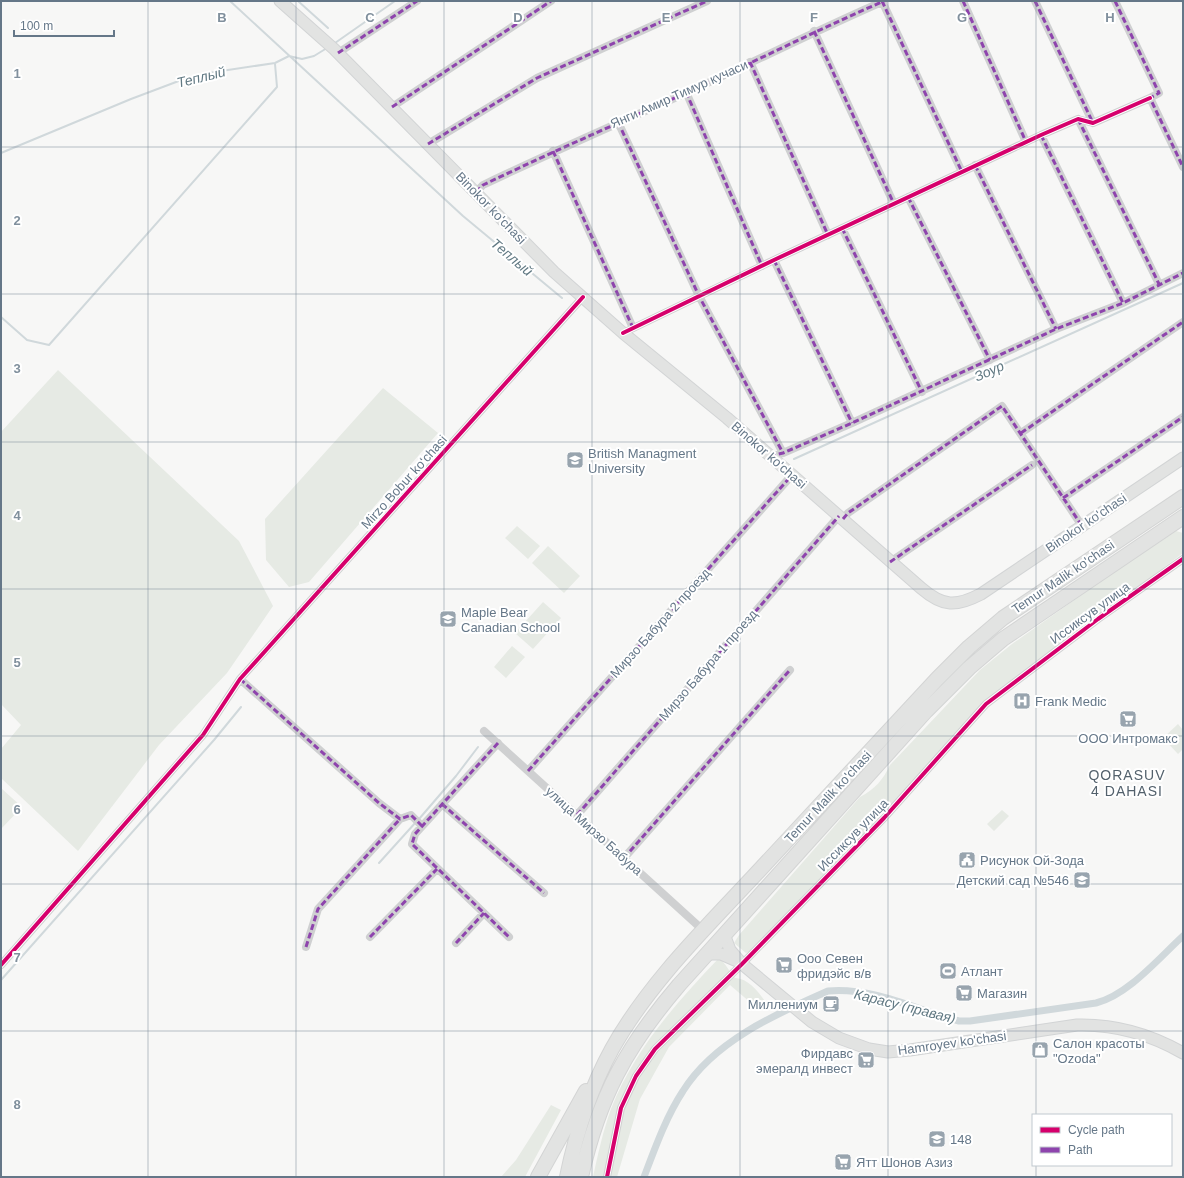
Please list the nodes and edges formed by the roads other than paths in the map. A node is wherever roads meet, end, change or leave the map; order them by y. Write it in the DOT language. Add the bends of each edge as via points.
graph roads {
  1 [pos="280,1"];
  2 [pos="417,1"];
  3 [pos="551,1"];
  4 [pos="707,1"];
  5 [pos="883,1"];
  6 [pos="963,1"];
  7 [pos="1035,1"];
  8 [pos="1115,1"];
  9 [pos="814,31"];
  10 [pos="336,51"];
  11 [pos="750,62"];
  12 [pos="686,92"];
  13 [pos="1150,98"];
  14 [pos="392,107"];
  15 [pos="1078,119"];
  16 [pos="618,122"];
  17 [pos="1093,122"];
  18 [pos="1041,135"];
  19 [pos="1026,142"];
  20 [pos="428,144"];
  21 [pos="553,151"];
  22 [pos="976,165"];
  23 [pos="1183,167"];
  24 [pos="962,172"];
  25 [pos="476,192"];
  26 [pos="908,197"];
  27 [pos="894,204"];
  28 [pos="842,228"];
  29 [pos="828,235"];
  30 [pos="774,260"];
  31 [pos="762,266"];
  32 [pos="1183,273"];
  33 [pos="1159,284"];
  34 [pos="699,296"];
  35 [pos="583,298"];
  36 [pos="1123,303"];
  37 [pos="1183,322"];
  38 [pos="628,330"];
  39 [pos="1056,330"];
  40 [pos="990,360"];
  41 [pos="922,392"];
  42 [pos="1183,417"];
  43 [pos="852,424"];
  44 [pos="1021,432"];
  45 [pos="784,453"];
  46 [pos="770,456"];
  47 [pos="1183,458"];
  48 [pos="1032,465"];
  49 [pos="792,475"];
  50 [pos="1183,497"];
  51 [pos="1063,498"];
  52 [pos="1183,517"];
  53 [pos="841,518"];
  54 [pos="1082,526"];
  55 [pos="1132,531"];
  56 [pos="1141,545"];
  57 [pos="1183,559"];
  58 [pos="890,562"];
  59 [pos="790,670"];
  60 [pos="240,679"];
  61 [pos="484,731"];
  62 [pos="498,744"];
  63 [pos="528,771"];
  64 [pos="442,804"];
  65 [pos="577,814"];
  66 [pos="400,819"];
  67 [pos="422,826"];
  68 [pos="624,858"];
  69 [pos="437,869"];
  70 [pos="544,892"];
  71 [pos="484,913"];
  72 [pos="704,931"];
  73 [pos="724,934"];
  74 [pos="370,936"];
  75 [pos="509,937"];
  76 [pos="456,944"];
  77 [pos="306,947"];
  78 [pos="707,954"];
  79 [pos="742,964"];
  80 [pos="1,966"];
  81 [pos="612,1050"];
  82 [pos="1183,1053"];
  83 [pos="538,1177"];
  84 [pos="568,1177"];
  85 [pos="582,1177"];
  86 [pos="606,1177"];
  1 -- 10 [label="main road, Binokor ko'chasi"];
  2 -- 10 [label="street"];
  3 -- 14 [label="street"];
  4 -- 20 [label="street" via="537,78"];
  5 -- 9 [label="street, Янги Амир Тимур кучаси"];
  5 -- 24 [label="street"];
  6 -- 19 [label="street"];
  7 -- 17 [label="street"];
  8 -- 13 [label="street" via="1159,93"];
  9 -- 11 [label="street, Янги Амир Тимур кучаси"];
  9 -- 27 [label="street"];
  10 -- 14 [label="main road, Binokor ko'chasi"];
  11 -- 12 [label="street, Янги Амир Тимур кучаси"];
  11 -- 29 [label="street"];
  12 -- 16 [label="street, Янги Амир Тимур кучаси"];
  12 -- 31 [label="street"];
  13 -- 17 [label="street"];
  13 -- 23 [label="street"];
  14 -- 20 [label="main road, Binokor ko'chasi"];
  15 -- 17 [label="street"];
  15 -- 18 [label="street"];
  15 -- 33 [label="street"];
  16 -- 21 [label="street, Янги Амир Тимур кучаси"];
  16 -- 34 [label="street"];
  18 -- 19 [label="street"];
  18 -- 36 [label="street"];
  19 -- 22 [label="street"];
  20 -- 25 [label="main road, Binokor ko'chasi"];
  21 -- 25 [label="street, Янги Амир Тимур кучаси" via="483,185"];
  21 -- 38 [label="street"];
  22 -- 24 [label="street"];
  22 -- 39 [label="street"];
  24 -- 26 [label="street"];
  25 -- 35 [label="main road, Binokor ko'chasi" via="531,250"];
  26 -- 27 [label="street"];
  26 -- 40 [label="street"];
  27 -- 28 [label="street"];
  28 -- 29 [label="street"];
  28 -- 41 [label="street"];
  29 -- 30 [label="street"];
  30 -- 31 [label="street"];
  30 -- 43 [label="street"];
  31 -- 34 [label="street"];
  32 -- 33 [label="street"];
  33 -- 36 [label="street"];
  34 -- 38 [label="street"];
  34 -- 45 [label="street"];
  35 -- 38 [label="main road, Binokor ko'chasi"];
  35 -- 60 [label="street, Mirzo Bobur ko‘chasi"];
  36 -- 39 [label="street"];
  37 -- 44 [label="street"];
  38 -- 46 [label="main road, Binokor ko'chasi"];
  39 -- 40 [label="street"];
  40 -- 41 [label="street"];
  41 -- 43 [label="street"];
  42 -- 51 [label="street"];
  43 -- 45 [label="street"];
  44 -- 51 [label="street"];
  44 -- 53 [label="street, Мирзо Бабура 1 проезд" via="1002,406"];
  45 -- 46 [label="street"];
  46 -- 49 [label="main road, Binokor ko'chasi"];
  47 -- 54 [label="main road, Binokor ko'chasi"];
  48 -- 58 [label="street"];
  49 -- 53 [label="main road, Binokor ko'chasi"];
  49 -- 63 [label="street, Мирзо Бабура 2 проезд"];
  50 -- 55 [label="highway, Temur Malik ko'chasi"];
  51 -- 54 [label="street"];
  52 -- 56 [label="highway, Temur Malik ko'chasi"];
  53 -- 58 [label="main road, Binokor ko'chasi"];
  53 -- 65 [label="street, Мирзо Бабура 1 проезд"];
  54 -- 58 [label="main road, Binokor ko'chasi" via="986,591 955,604 931,596"];
  55 -- 56 [label="highway"];
  55 -- 72 [label="highway, Temur Malik ko'chasi" via="1003,618 964,652"];
  56 -- 73 [label="highway, Temur Malik ko'chasi" via="1015,630 968,668"];
  57 -- 79 [label="street, Иссиксув улица" via="1098,619 986,704 884,818"];
  59 -- 68 [label="street"];
  60 -- 66 [label="street"];
  60 -- 80 [label="street, Mirzo Bobur ko‘chasi" via="203,735"];
  61 -- 62 [label="street, улица Мирзо Бабура"];
  62 -- 63 [label="street, улица Мирзо Бабура"];
  62 -- 64 [label="street"];
  63 -- 65 [label="street, улица Мирзо Бабура"];
  64 -- 67 [label="street"];
  64 -- 70 [label="street"];
  65 -- 68 [label="street, улица Мирзо Бабура"];
  66 -- 67 [label="street" via="411,816"];
  66 -- 77 [label="street" via="318,909"];
  67 -- 69 [label="street" via="415,834 412,844"];
  68 -- 72 [label="street, улица Мирзо Бабура"];
  69 -- 71 [label="street"];
  69 -- 74 [label="street"];
  71 -- 75 [label="street"];
  71 -- 76 [label="street"];
  72 -- 81 [label="highway, Temur Malik ko'chasi" via="650,993"];
  73 -- 78 [label="highway, Temur Malik ko'chasi"];
  73 -- 79 [label="main road, Hamroyev ko'chasi" via="730,950"];
  78 -- 79 [label="main road, Hamroyev ko'chasi" via="725,956"];
  78 -- 85 [label="highway, Temur Malik ko'chasi" via="661,1007 627,1054 613,1079 600,1112"];
  79 -- 82 [label="main road, Hamroyev ko'chasi" via="821,1028 858,1046 878,1050 910,1050 1077,1025 1098,1025 1147,1036"];
  79 -- 86 [label="street, Иссиксув улица" via="655,1050 636,1076 621,1108"];
  81 -- 83 [label="highway" via="575,1109"];
  81 -- 84 [label="highway, Temur Malik ko'chasi" via="588,1104"];
}
